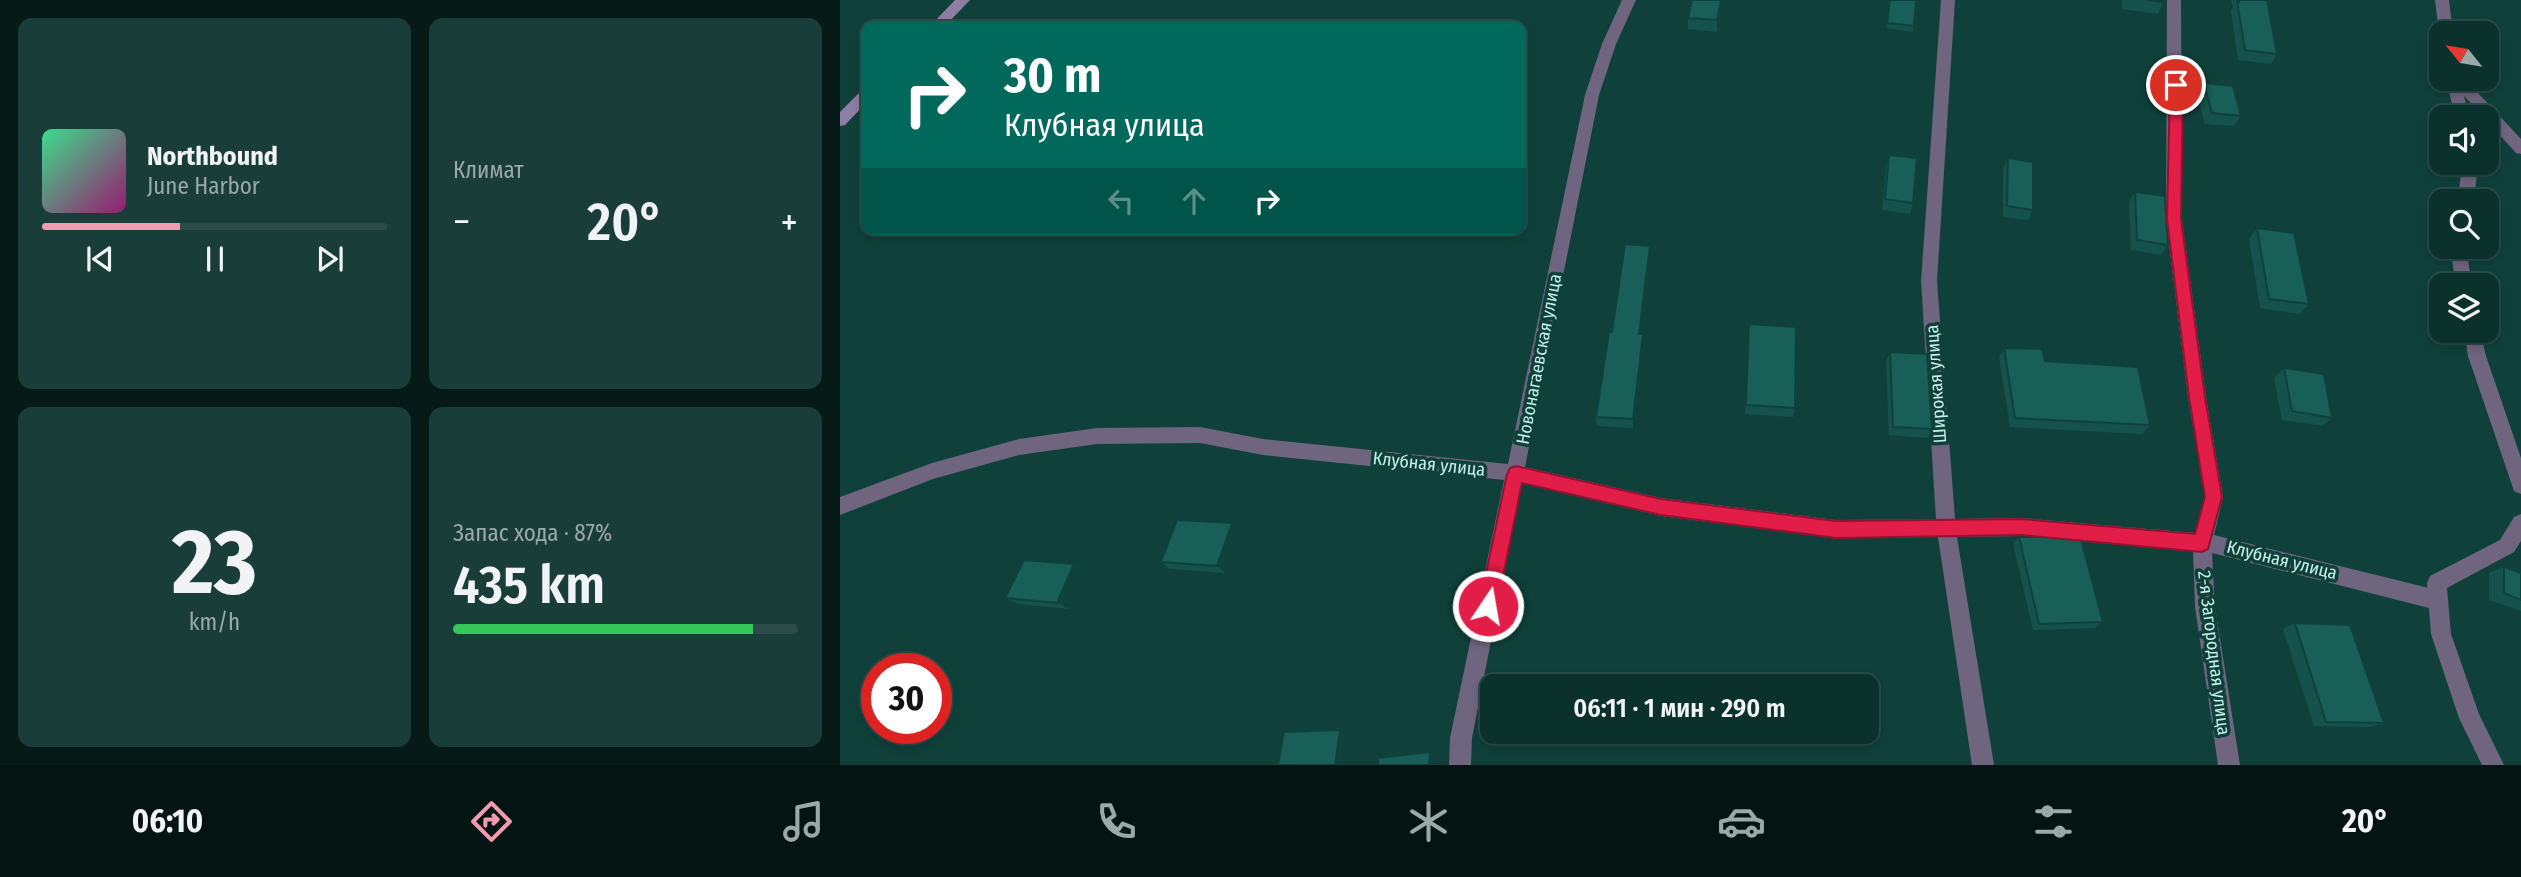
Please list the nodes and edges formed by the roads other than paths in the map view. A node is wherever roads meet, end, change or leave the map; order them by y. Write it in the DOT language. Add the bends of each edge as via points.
graph roads {
  1 [pos="963,0"];
  2 [pos="1629,0"];
  3 [pos="1948,0"];
  4 [pos="2174,0"];
  5 [pos="2442,0"];
  6 [pos="942,21"];
  7 [pos="2445,21"];
  8 [pos="2466,91"];
  9 [pos="861,100"];
  10 [pos="840,121"];
  11 [pos="2521,149"];
  12 [pos="2474,343"];
  13 [pos="1516,474"];
  14 [pos="2521,485"];
  15 [pos="840,506"];
  16 [pos="2521,523"];
  17 [pos="1946,528"];
  18 [pos="2202,543"];
  19 [pos="2437,600"];
  20 [pos="1460,765"];
  21 [pos="1983,765"];
  22 [pos="2229,765"];
  23 [pos="2493,765"];
  1 -- 6 [label="street"];
  2 -- 13 [label="street, Новонагаевская улица" via="1592,95"];
  3 -- 17 [label="street, Широкая улица" via="1929,281"];
  4 -- 18 [label="street, 2-я Загородная улица" via="2174,219 2214,497"];
  5 -- 7 [label="street"];
  8 -- 11 [label="street"];
  9 -- 10 [label="street"];
  12 -- 14 [label="street"];
  13 -- 15 [label="street, Клубная улица" via="1264,447 1200,435 1097,436 1020,447 932,471"];
  13 -- 17 [label="street, Клубная улица" via="1661,507 1782,523 1836,529"];
  13 -- 20 [label="street, Новонагаевская улица" via="1461,738"];
  16 -- 19 [label="street" via="2507,547 2437,583"];
  17 -- 18 [label="street, Клубная улица" via="2021,527"];
  17 -- 21 [label="street, Широкая улица"];
  18 -- 19 [label="street, Клубная улица"];
  18 -- 22 [label="street, 2-я Загородная улица" via="2205,607"];
  19 -- 23 [label="street" via="2441,634 2470,718"];
}
